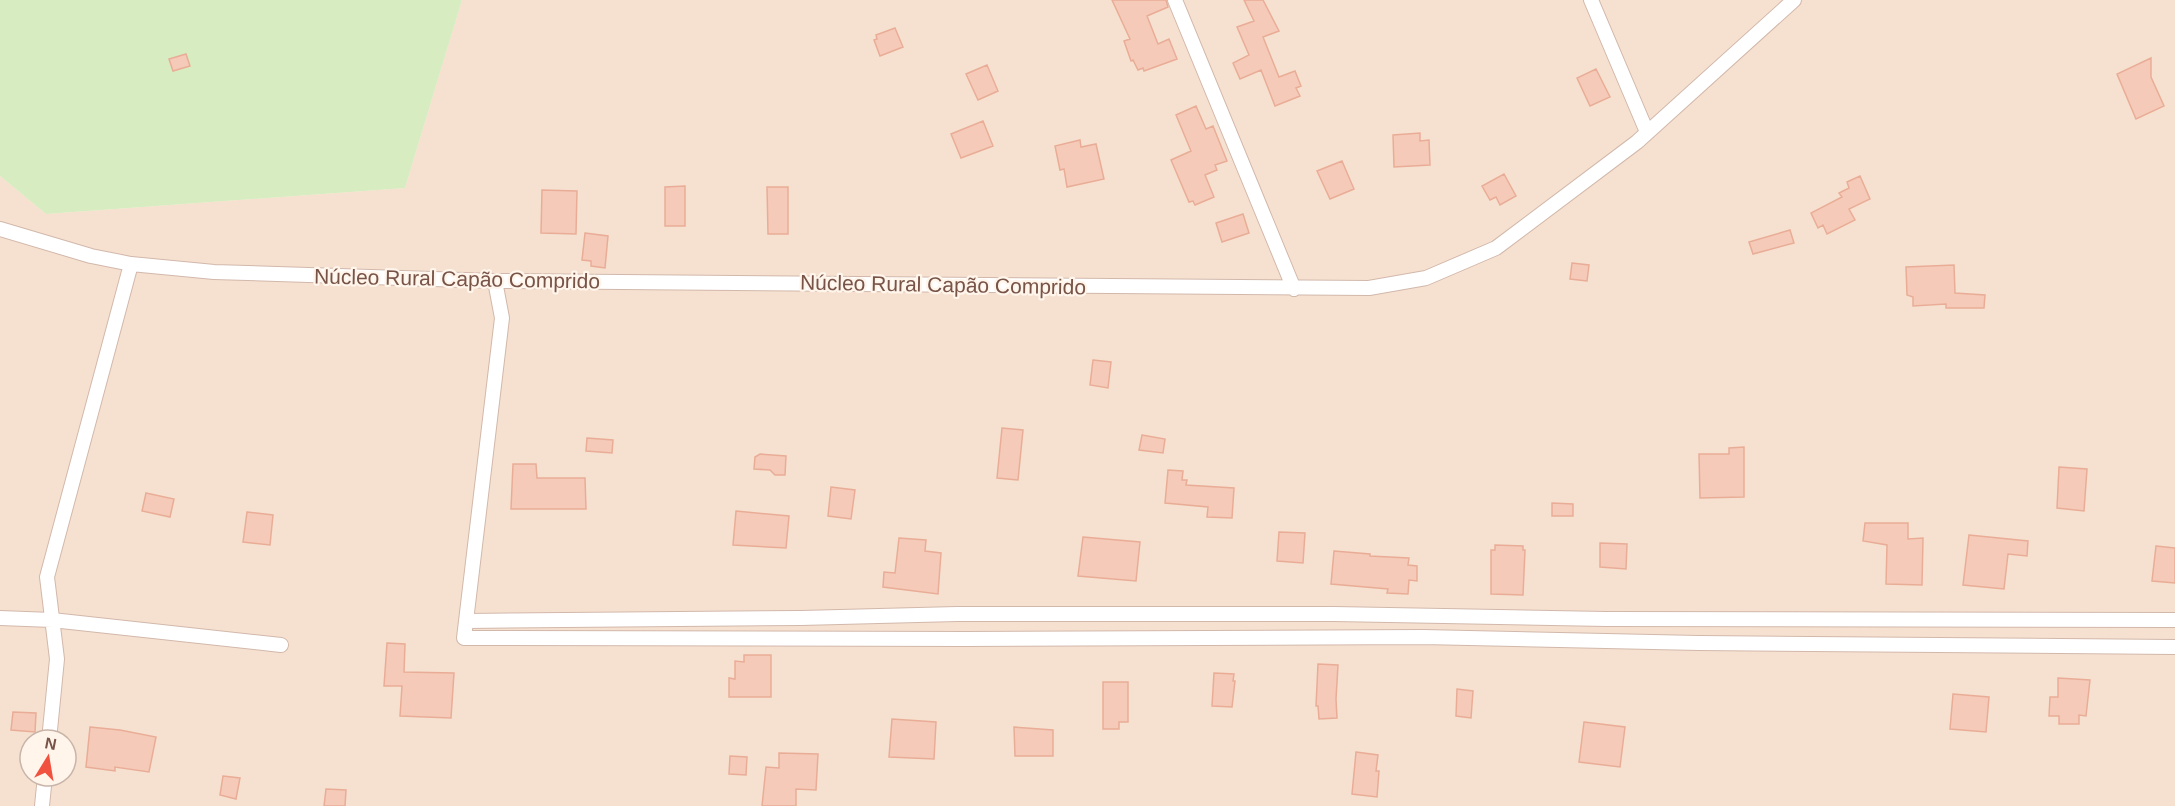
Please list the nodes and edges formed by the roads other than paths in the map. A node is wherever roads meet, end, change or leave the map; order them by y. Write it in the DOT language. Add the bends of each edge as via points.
graph roads {
  1 [pos="1175,0"];
  2 [pos="1591,0"];
  3 [pos="1794,0"];
  4 [pos="1647,132"];
  5 [pos="0,229"];
  6 [pos="131,264"];
  7 [pos="495,281"];
  8 [pos="1294,289"];
  9 [pos="1058,614"];
  10 [pos="0,618"];
  11 [pos="1739,619"];
  12 [pos="52,620"];
  13 [pos="2175,620"];
  14 [pos="466,621"];
  15 [pos="1972,621"];
  16 [pos="1059,639"];
  17 [pos="1739,643"];
  18 [pos="281,645"];
  19 [pos="1972,645"];
  20 [pos="2175,647"];
  21 [pos="50,728"];
  22 [pos="44,788"];
  23 [pos="42,806"];
  1 -- 8 [label="street"];
  2 -- 4 [label="street"];
  3 -- 4 [label="street, Núcleo Rural Capão Comprido"];
  4 -- 8 [label="street, Núcleo Rural Capão Comprido" via="1496,248 1426,278 1369,288"];
  5 -- 6 [label="street, Núcleo Rural Capão Comprido"];
  6 -- 7 [label="street, Núcleo Rural Capão Comprido" via="214,272"];
  6 -- 12 [label="street" via="47,577"];
  7 -- 8 [label="street, Núcleo Rural Capão Comprido"];
  7 -- 14 [label="street" via="502,318"];
  9 -- 11 [label="street"];
  9 -- 14 [label="street"];
  9 -- 16 [label="street"];
  10 -- 12 [label="street"];
  11 -- 15 [label="street"];
  11 -- 17 [label="street"];
  12 -- 18 [label="street"];
  12 -- 21 [label="street" via="57,658"];
  13 -- 15 [label="street"];
  14 -- 16 [label="street" via="464,638"];
  15 -- 19 [label="street"];
  16 -- 17 [label="street" via="1423,637"];
  17 -- 19 [label="street"];
  19 -- 20 [label="street"];
  22 -- 23 [label="street"];
}
